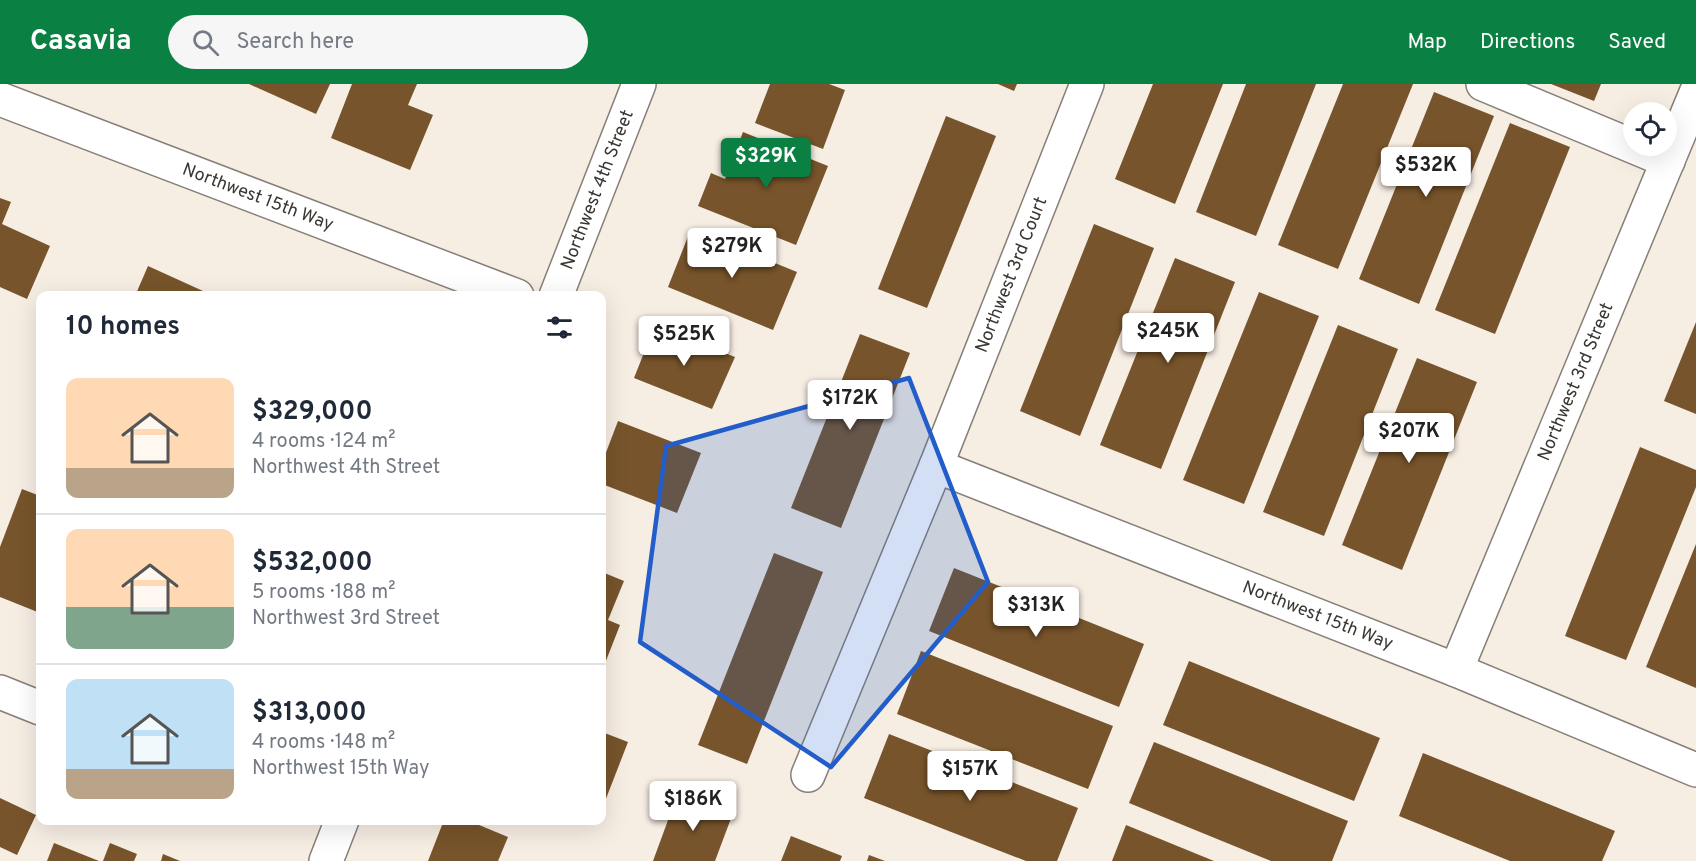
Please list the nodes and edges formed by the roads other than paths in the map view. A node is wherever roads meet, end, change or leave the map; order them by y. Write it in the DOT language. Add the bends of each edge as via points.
graph roads {
  1 [pos="639,84"];
  2 [pos="1087,84"];
  3 [pos="1483,84"];
  4 [pos="1696,93"];
  5 [pos="0,99"];
  6 [pos="1668,161"];
  7 [pos="504,291"];
  8 [pos="558,291"];
  9 [pos="936,466"];
  10 [pos="1456,670"];
  11 [pos="0,692"];
  12 [pos="36,706"];
  13 [pos="1696,770"];
  14 [pos="808,775"];
  15 [pos="338,825"];
  16 [pos="326,861"];
  1 -- 8 [label="street, Northwest 4th Street"];
  2 -- 9 [label="street, Northwest 3rd Court"];
  3 -- 6 [label="street"];
  4 -- 6 [label="street, Northwest 3rd Street"];
  5 -- 7 [label="street, Northwest 15th Way"];
  6 -- 10 [label="street, Northwest 3rd Street"];
  9 -- 10 [label="street, Northwest 15th Way"];
  9 -- 14 [label="street, Northwest 3rd Court"];
  10 -- 13 [label="street, Northwest 15th Way"];
  11 -- 12 [label="street"];
  15 -- 16 [label="street"];
}
